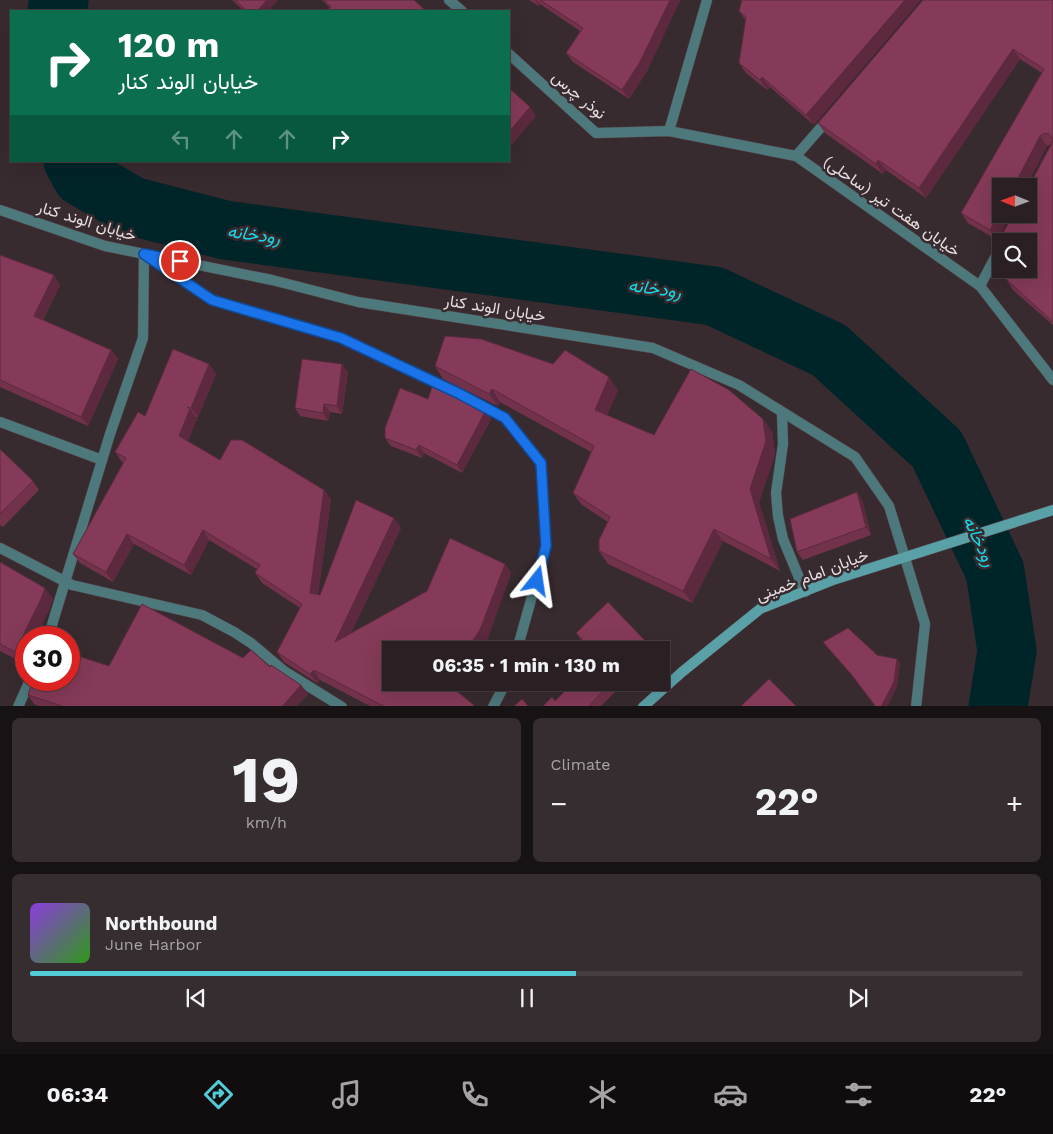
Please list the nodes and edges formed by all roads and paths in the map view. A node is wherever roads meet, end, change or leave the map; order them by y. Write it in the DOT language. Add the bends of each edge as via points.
graph roads {
  1 [pos="449,0"];
  2 [pos="707,0"];
  3 [pos="461,10"];
  4 [pos="510,55"];
  5 [pos="834,111"];
  6 [pos="669,131"];
  7 [pos="796,156"];
  8 [pos="0,210"];
  9 [pos="144,254"];
  10 [pos="992,263"];
  11 [pos="980,286"];
  12 [pos="1053,380"];
  13 [pos="782,412"];
  14 [pos="0,422"];
  15 [pos="102,460"];
  16 [pos="1048,511"];
  17 [pos="0,548"];
  18 [pos="905,558"];
  19 [pos="65,582"];
  20 [pos="804,592"];
  21 [pos="52,626"];
  22 [pos="520,641"];
  23 [pos="25,691"];
  24 [pos="501,691"];
  25 [pos="18,706"];
  26 [pos="342,706"];
  27 [pos="493,706"];
  28 [pos="643,706"];
  29 [pos="916,706"];
  1 -- 3 [label="street"];
  2 -- 6 [label="street"];
  4 -- 6 [label="street, نوذر چرس" via="596,133"];
  5 -- 7 [label="street"];
  6 -- 7 [label="street, خیابان هفت تیر (ساحلی)"];
  7 -- 11 [label="street, خیابان هفت تیر (ساحلی)"];
  8 -- 9 [label="street, خیابان الوند کنار" via="105,246"];
  9 -- 13 [label="street, خیابان الوند کنار" via="272,280 358,302 653,348 739,386"];
  9 -- 15 [label="street" via="143,338"];
  9 -- 22 [label="street" via="212,300 341,338 505,418 541,463 546,546"];
  10 -- 11 [label="street"];
  11 -- 12 [label="street, خیابان هفت تیر (ساحلی)"];
  13 -- 18 [label="street, خیابان الوند کنار" via="855,457 889,506"];
  13 -- 20 [label="street" via="783,444 776,493 778,516 783,540"];
  14 -- 15 [label="street"];
  15 -- 19 [label="street"];
  16 -- 18 [label="main road, خیابان امام خمینی"];
  17 -- 19 [label="street"];
  18 -- 20 [label="main road, خیابان امام خمینی"];
  18 -- 29 [label="street, خیابان الوند کنار" via="926,624"];
  19 -- 21 [label="street"];
  19 -- 26 [label="street" via="202,616 234,632 284,671"];
  20 -- 28 [label="main road, خیابان امام خمینی" via="760,609"];
  23 -- 25 [label="street"];
  24 -- 27 [label="street"];
}
